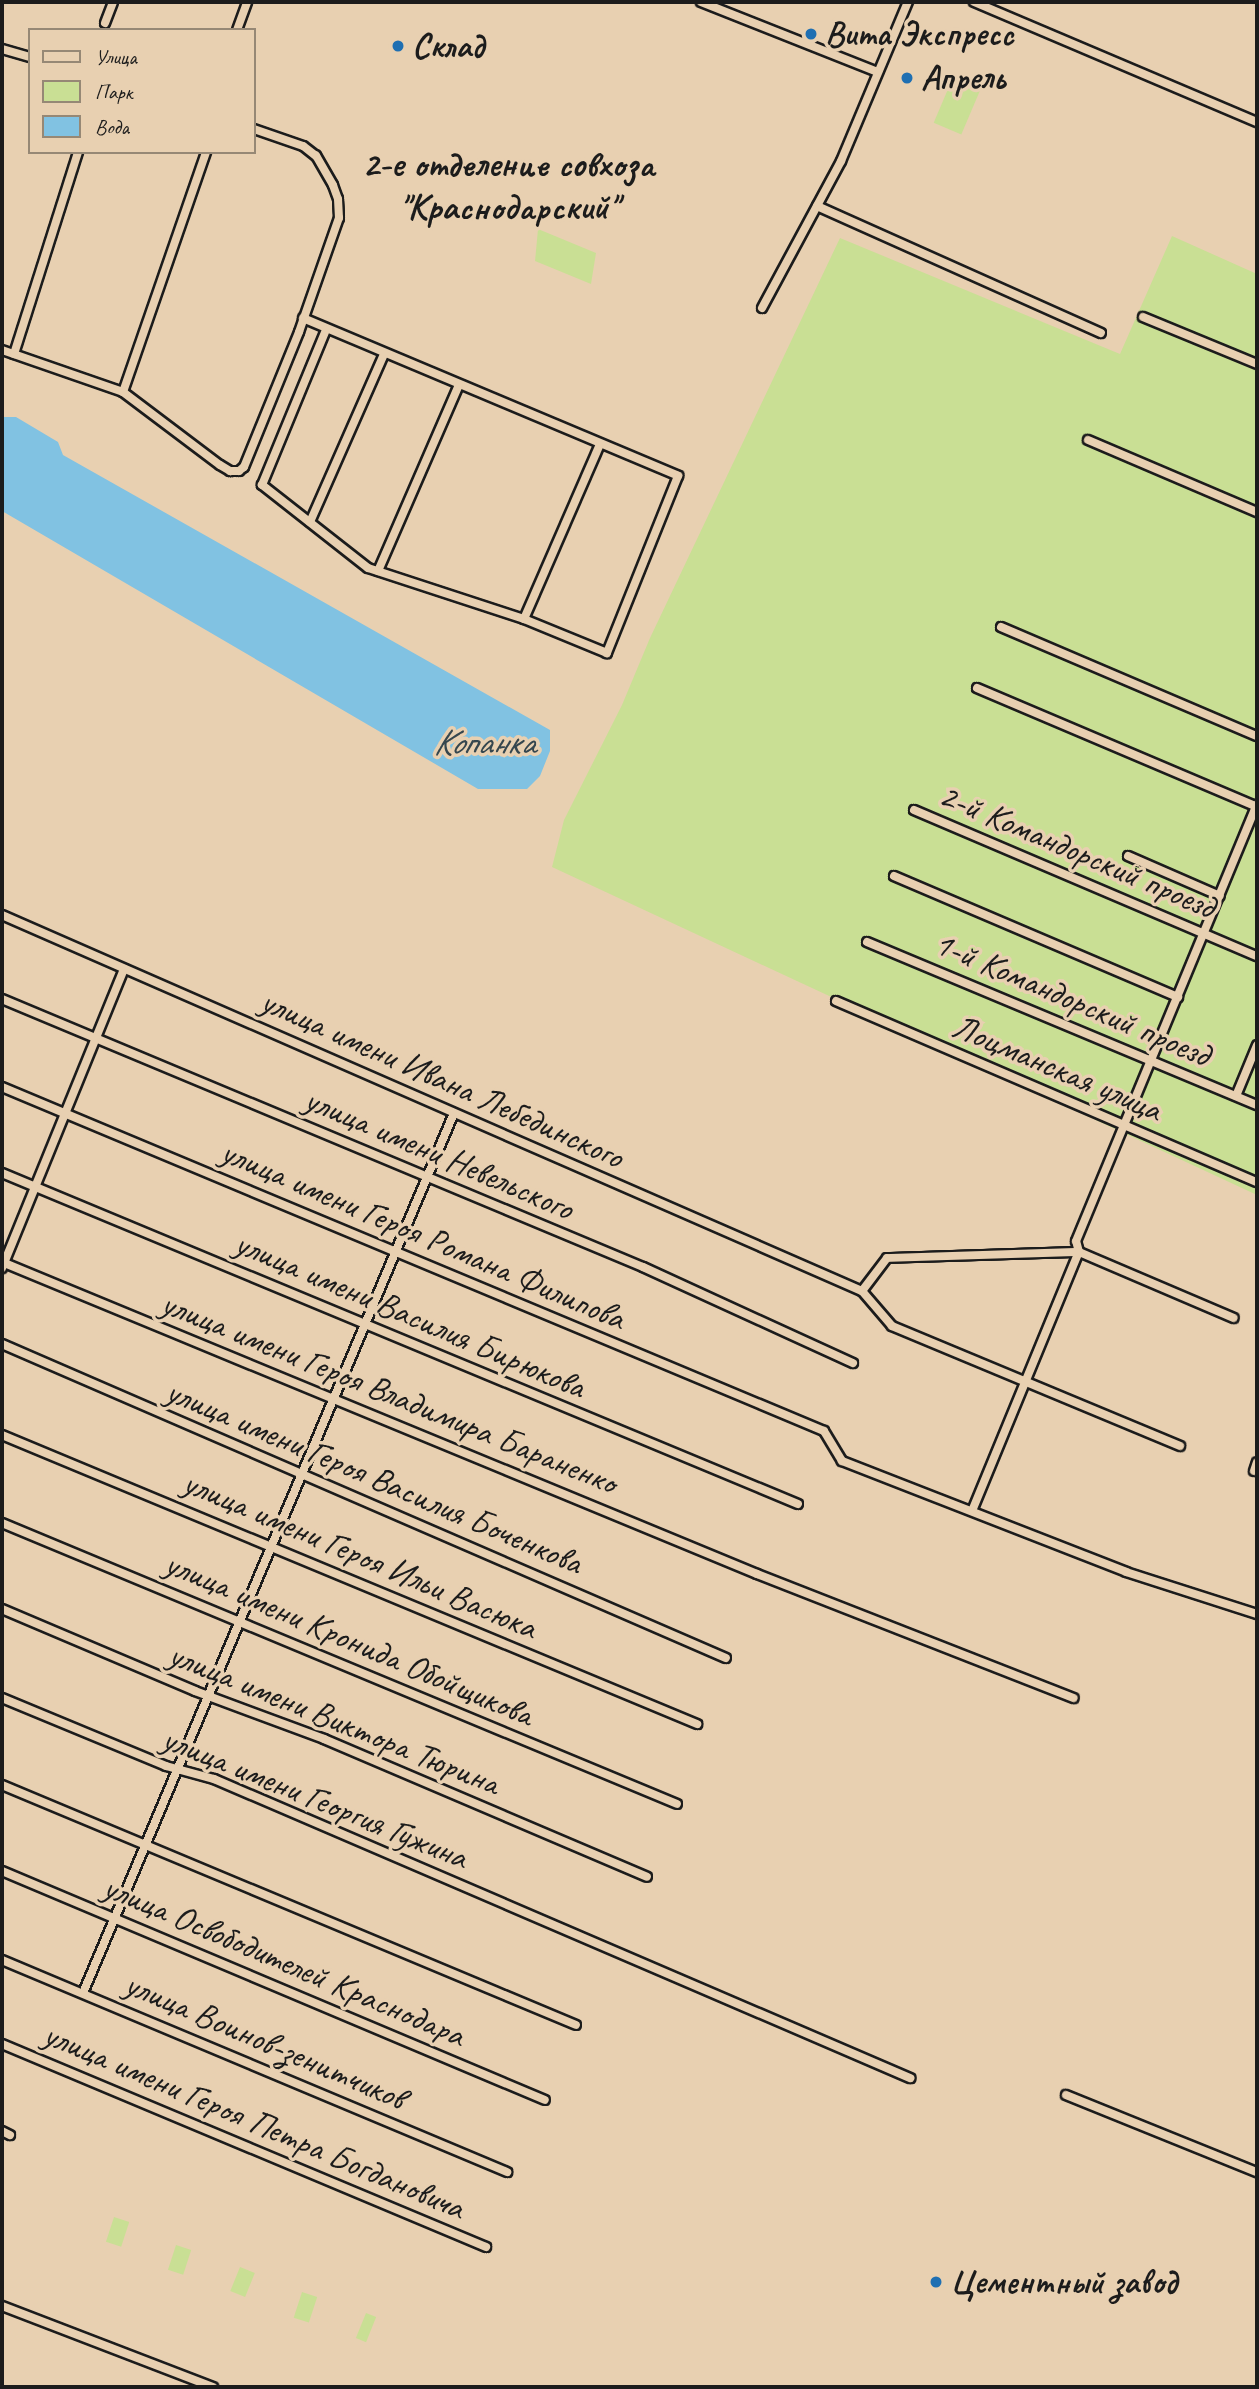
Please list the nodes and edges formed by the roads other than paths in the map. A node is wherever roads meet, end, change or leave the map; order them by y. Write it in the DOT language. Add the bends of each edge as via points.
graph roads {
  1 [pos="113,2"];
  2 [pos="247,2"];
  3 [pos="701,2"];
  4 [pos="727,2"];
  5 [pos="908,2"];
  6 [pos="974,2"];
  7 [pos="724,11"];
  8 [pos="105,23"];
  9 [pos="238,28"];
  10 [pos="2,49"];
  11 [pos="28,56"];
  12 [pos="878,72"];
  13 [pos="1257,122"];
  14 [pos="256,130"];
  15 [pos="77,154"];
  16 [pos="205,154"];
  17 [pos="817,206"];
  18 [pos="762,308"];
  19 [pos="1143,317"];
  20 [pos="303,318"];
  21 [pos="326,330"];
  22 [pos="1101,332"];
  23 [pos="2,350"];
  24 [pos="14,354"];
  25 [pos="384,354"];
  26 [pos="1257,364"];
  27 [pos="459,385"];
  28 [pos="123,392"];
  29 [pos="1088,440"];
  30 [pos="600,443"];
  31 [pos="1257,512"];
  32 [pos="310,522"];
  33 [pos="378,571"];
  34 [pos="524,619"];
  35 [pos="1001,627"];
  36 [pos="977,688"];
  37 [pos="1257,736"];
  38 [pos="1257,806"];
  39 [pos="914,810"];
  40 [pos="1128,856"];
  41 [pos="894,876"];
  42 [pos="1220,896"];
  43 [pos="2,915"];
  44 [pos="1204,934"];
  45 [pos="867,942"];
  46 [pos="1257,956"];
  47 [pos="124,970"];
  48 [pos="1178,997"];
  49 [pos="2,999"];
  50 [pos="836,1001"];
  51 [pos="95,1039"];
  52 [pos="1257,1045"];
  53 [pos="1152,1060"];
  54 [pos="2,1087"];
  55 [pos="1236,1096"];
  56 [pos="1257,1105"];
  57 [pos="454,1113"];
  58 [pos="65,1114"];
  59 [pos="1125,1125"];
  60 [pos="2,1173"];
  61 [pos="428,1178"];
  62 [pos="1257,1182"];
  63 [pos="35,1187"];
  64 [pos="396,1252"];
  65 [pos="1079,1252"];
  66 [pos="3,1264"];
  67 [pos="862,1291"];
  68 [pos="1234,1318"];
  69 [pos="365,1324"];
  70 [pos="2,1344"];
  71 [pos="853,1363"];
  72 [pos="1025,1381"];
  73 [pos="334,1399"];
  74 [pos="2,1435"];
  75 [pos="1180,1446"];
  76 [pos="302,1474"];
  77 [pos="798,1504"];
  78 [pos="972,1511"];
  79 [pos="2,1523"];
  80 [pos="271,1547"];
  81 [pos="2,1609"];
  82 [pos="1257,1614"];
  83 [pos="239,1622"];
  84 [pos="726,1658"];
  85 [pos="208,1696"];
  86 [pos="2,1698"];
  87 [pos="1074,1698"];
  88 [pos="697,1724"];
  89 [pos="177,1769"];
  90 [pos="2,1785"];
  91 [pos="677,1804"];
  92 [pos="145,1844"];
  93 [pos="2,1871"];
  94 [pos="647,1877"];
  95 [pos="115,1917"];
  96 [pos="2,1959"];
  97 [pos="83,1993"];
  98 [pos="576,2025"];
  99 [pos="2,2044"];
  100 [pos="910,2078"];
  101 [pos="1066,2095"];
  102 [pos="545,2100"];
  103 [pos="507,2172"];
  104 [pos="1257,2172"];
  105 [pos="486,2247"];
  106 [pos="2,2306"];
  107 [pos="213,2387"];
  1 -- 8 [label="street"];
  2 -- 9 [label="street"];
  3 -- 7 [label="street"];
  4 -- 7 [label="street"];
  5 -- 12 [label="street"];
  6 -- 13 [label="street"];
  7 -- 12 [label="street"];
  10 -- 11 [label="street"];
  12 -- 17 [label="street"];
  14 -- 20 [label="street" via="303,146 316,156 338,199 339,218"];
  15 -- 24 [label="street"];
  16 -- 28 [label="street"];
  17 -- 18 [label="street"];
  17 -- 22 [label="street"];
  19 -- 26 [label="street"];
  20 -- 21 [label="street"];
  20 -- 28 [label="street" via="250,458 239,471 220,465"];
  21 -- 25 [label="street"];
  21 -- 32 [label="street" via="262,485"];
  23 -- 24 [label="street"];
  24 -- 28 [label="street"];
  25 -- 27 [label="street"];
  25 -- 32 [label="street"];
  27 -- 30 [label="street"];
  27 -- 33 [label="street"];
  29 -- 31 [label="street"];
  30 -- 34 [label="street"];
  30 -- 34 [label="street" via="678,476 607,653"];
  32 -- 33 [label="street"];
  33 -- 34 [label="street"];
  35 -- 37 [label="street"];
  36 -- 38 [label="street"];
  38 -- 42 [label="street"];
  39 -- 44 [label="street, 2-й Командорский проезд"];
  40 -- 42 [label="street"];
  41 -- 48 [label="street"];
  42 -- 44 [label="street"];
  43 -- 47 [label="street, улица имени Ивана Лебединского"];
  44 -- 46 [label="street, 2-й Командорский проезд"];
  44 -- 48 [label="street"];
  45 -- 53 [label="street, 1-й Командорский проезд"];
  47 -- 51 [label="street"];
  47 -- 57 [label="street, улица имени Ивана Лебединского"];
  48 -- 53 [label="street"];
  49 -- 51 [label="street, улица имени Невельского"];
  50 -- 59 [label="street, Лоцманская улица"];
  51 -- 58 [label="street"];
  51 -- 61 [label="street, улица имени Невельского"];
  52 -- 55 [label="street"];
  53 -- 55 [label="street, 1-й Командорский проезд"];
  53 -- 59 [label="street"];
  54 -- 58 [label="street, улица имени Героя Романа Филипова"];
  55 -- 56 [label="street, 1-й Командорский проезд"];
  57 -- 61 [label="street"];
  57 -- 67 [label="street, улица имени Ивана Лебединского"];
  58 -- 63 [label="street"];
  58 -- 64 [label="street, улица имени Героя Романа Филипова"];
  59 -- 62 [label="street, Лоцманская улица"];
  59 -- 65 [label="street" via="1076,1241"];
  60 -- 63 [label="street, улица имени Василия Бирюкова"];
  61 -- 64 [label="street"];
  61 -- 71 [label="street, улица имени Невельского" via="643,1267"];
  63 -- 66 [label="street"];
  63 -- 69 [label="street, улица имени Василия Бирюкова"];
  64 -- 69 [label="street"];
  64 -- 78 [label="street, улица имени Героя Романа Филипова" via="824,1431 842,1461"];
  65 -- 67 [label="street" via="887,1258"];
  65 -- 68 [label="street"];
  65 -- 72 [label="street"];
  66 -- 73 [label="street, улица имени Героя Владимира Бараненко"];
  67 -- 72 [label="street" via="892,1326"];
  69 -- 73 [label="street"];
  69 -- 77 [label="street, улица имени Василия Бирюкова"];
  70 -- 76 [label="street, улица имени Героя Василия Боченкова"];
  72 -- 75 [label="street"];
  72 -- 78 [label="street"];
  73 -- 76 [label="street"];
  73 -- 87 [label="street, улица имени Героя Владимира Бараненко" via="757,1574"];
  74 -- 80 [label="street, улица имени Героя Ильи Васюка"];
  76 -- 80 [label="street"];
  76 -- 84 [label="street, улица имени Героя Василия Боченкова"];
  78 -- 82 [label="street" via="1126,1572"];
  79 -- 83 [label="street, улица имени Кронида Обойщикова"];
  80 -- 83 [label="street"];
  80 -- 88 [label="street, улица имени Героя Ильи Васюка"];
  81 -- 85 [label="street, улица имени Виктора Тюрина"];
  83 -- 85 [label="street"];
  83 -- 91 [label="street, улица имени Кронида Обойщикова"];
  85 -- 89 [label="street"];
  85 -- 94 [label="street, улица имени Виктора Тюрина" via="324,1739"];
  86 -- 89 [label="street, улица имени Георгия Гужина"];
  89 -- 92 [label="street"];
  89 -- 100 [label="street, улица имени Георгия Гужина" via="226,1784"];
  90 -- 92 [label="street"];
  92 -- 95 [label="street"];
  92 -- 98 [label="street"];
  93 -- 95 [label="street, улица Освободителей Краснодара"];
  95 -- 97 [label="street"];
  95 -- 102 [label="street, улица Освободителей Краснодара"];
  96 -- 97 [label="street, улица Воинов-зенитчиков"];
  97 -- 103 [label="street, улица Воинов-зенитчиков"];
  99 -- 105 [label="street, улица имени Героя Петра Богдановича"];
  101 -- 104 [label="street"];
  106 -- 107 [label="street"];
}
